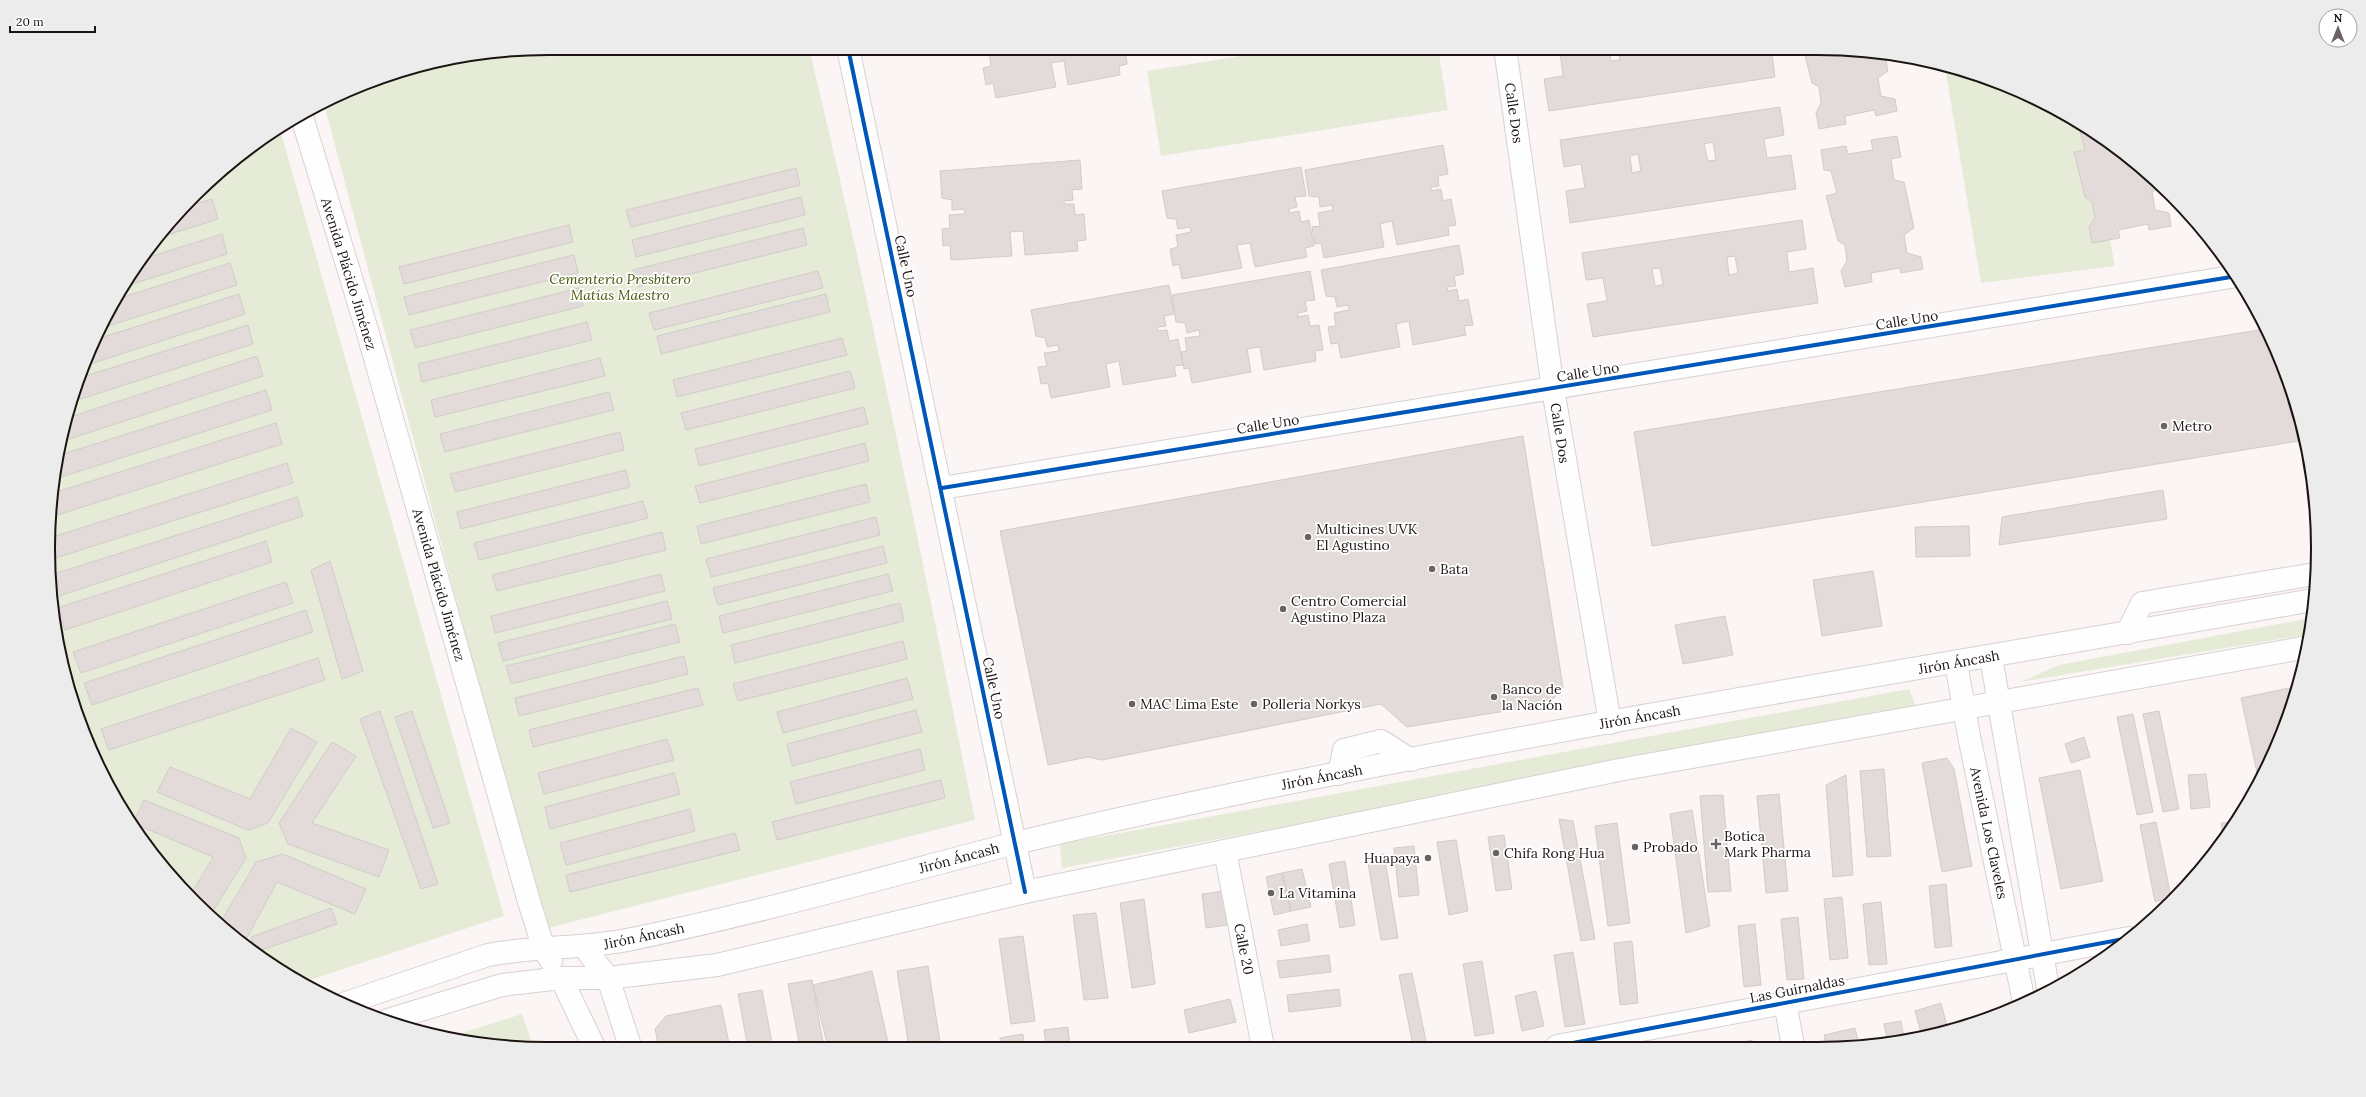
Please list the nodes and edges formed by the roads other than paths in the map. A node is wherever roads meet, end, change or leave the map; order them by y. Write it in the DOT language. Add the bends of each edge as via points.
graph roads {
  1 [pos="849,55"];
  2 [pos="1506,55"];
  3 [pos="303,120"];
  4 [pos="2230,277"];
  5 [pos="1553,389"];
  6 [pos="942,488"];
  7 [pos="2310,575"];
  8 [pos="2308,601"];
  9 [pos="2127,632"];
  10 [pos="2301,647"];
  11 [pos="1991,657"];
  12 [pos="1956,663"];
  13 [pos="1999,703"];
  14 [pos="1964,709"];
  15 [pos="1610,723"];
  16 [pos="1014,844"];
  17 [pos="1225,851"];
  18 [pos="1025,892"];
  19 [pos="2118,940"];
  20 [pos="584,947"];
  21 [pos="544,949"];
  22 [pos="2042,954"];
  23 [pos="2015,959"];
  24 [pos="561,978"];
  25 [pos="608,978"];
  26 [pos="2047,985"];
  27 [pos="2023,997"];
  28 [pos="353,1001"];
  29 [pos="1785,1003"];
  30 [pos="396,1018"];
  31 [pos="592,1042"];
  32 [pos="629,1042"];
  33 [pos="1262,1042"];
  34 [pos="1578,1042"];
  35 [pos="1792,1042"];
  1 -- 6 [label="main road, Calle Uno"];
  2 -- 5 [label="main road, Calle Dos"];
  3 -- 21 [label="main road, Avenida Plácido Jiménez" via="367,330"];
  4 -- 5 [label="main road, Calle Uno"];
  5 -- 6 [label="main road, Calle Uno"];
  5 -- 15 [label="main road, Calle Dos"];
  6 -- 16 [label="main road, Calle Uno"];
  7 -- 9 [label="main road" via="2142,603"];
  8 -- 9 [label="main road, Jirón Áncash"];
  9 -- 11 [label="main road, Jirón Áncash"];
  10 -- 13 [label="main road"];
  11 -- 12 [label="main road, Jirón Áncash"];
  11 -- 13 [label="main road, Avenida Los Claveles"];
  12 -- 14 [label="main road, Avenida Los Claveles"];
  12 -- 15 [label="main road, Jirón Áncash"];
  13 -- 14 [label="main road"];
  13 -- 22 [label="main road, Avenida Los Claveles"];
  14 -- 17 [label="main road" via="1619,770"];
  14 -- 23 [label="main road, Avenida Los Claveles"];
  15 -- 16 [label="main road, Jirón Áncash" via="1255,790"];
  16 -- 18 [label="main road, Calle Uno"];
  16 -- 20 [label="main road, Jirón Áncash" via="767,909 634,939"];
  17 -- 18 [label="main road"];
  17 -- 33 [label="main road, Calle 20"];
  18 -- 25 [label="main road" via="717,965"];
  19 -- 22 [label="main road, Las Guirnaldas"];
  20 -- 21 [label="main road, Jirón Áncash"];
  20 -- 25 [label="main road"];
  21 -- 24 [label="main road, Avenida Plácido Jiménez"];
  21 -- 28 [label="main road, Jirón Áncash" via="488,955"];
  22 -- 23 [label="main road, Las Guirnaldas"];
  22 -- 26 [label="main road, Avenida Los Claveles"];
  23 -- 27 [label="main road, Avenida Los Claveles"];
  23 -- 29 [label="main road, Las Guirnaldas"];
  24 -- 25 [label="main road"];
  24 -- 30 [label="main road" via="502,985"];
  24 -- 31 [label="main road, Avenida Plácido Jiménez"];
  25 -- 32 [label="main road"];
  29 -- 34 [label="main road, Las Guirnaldas"];
  29 -- 35 [label="main road"];
}
